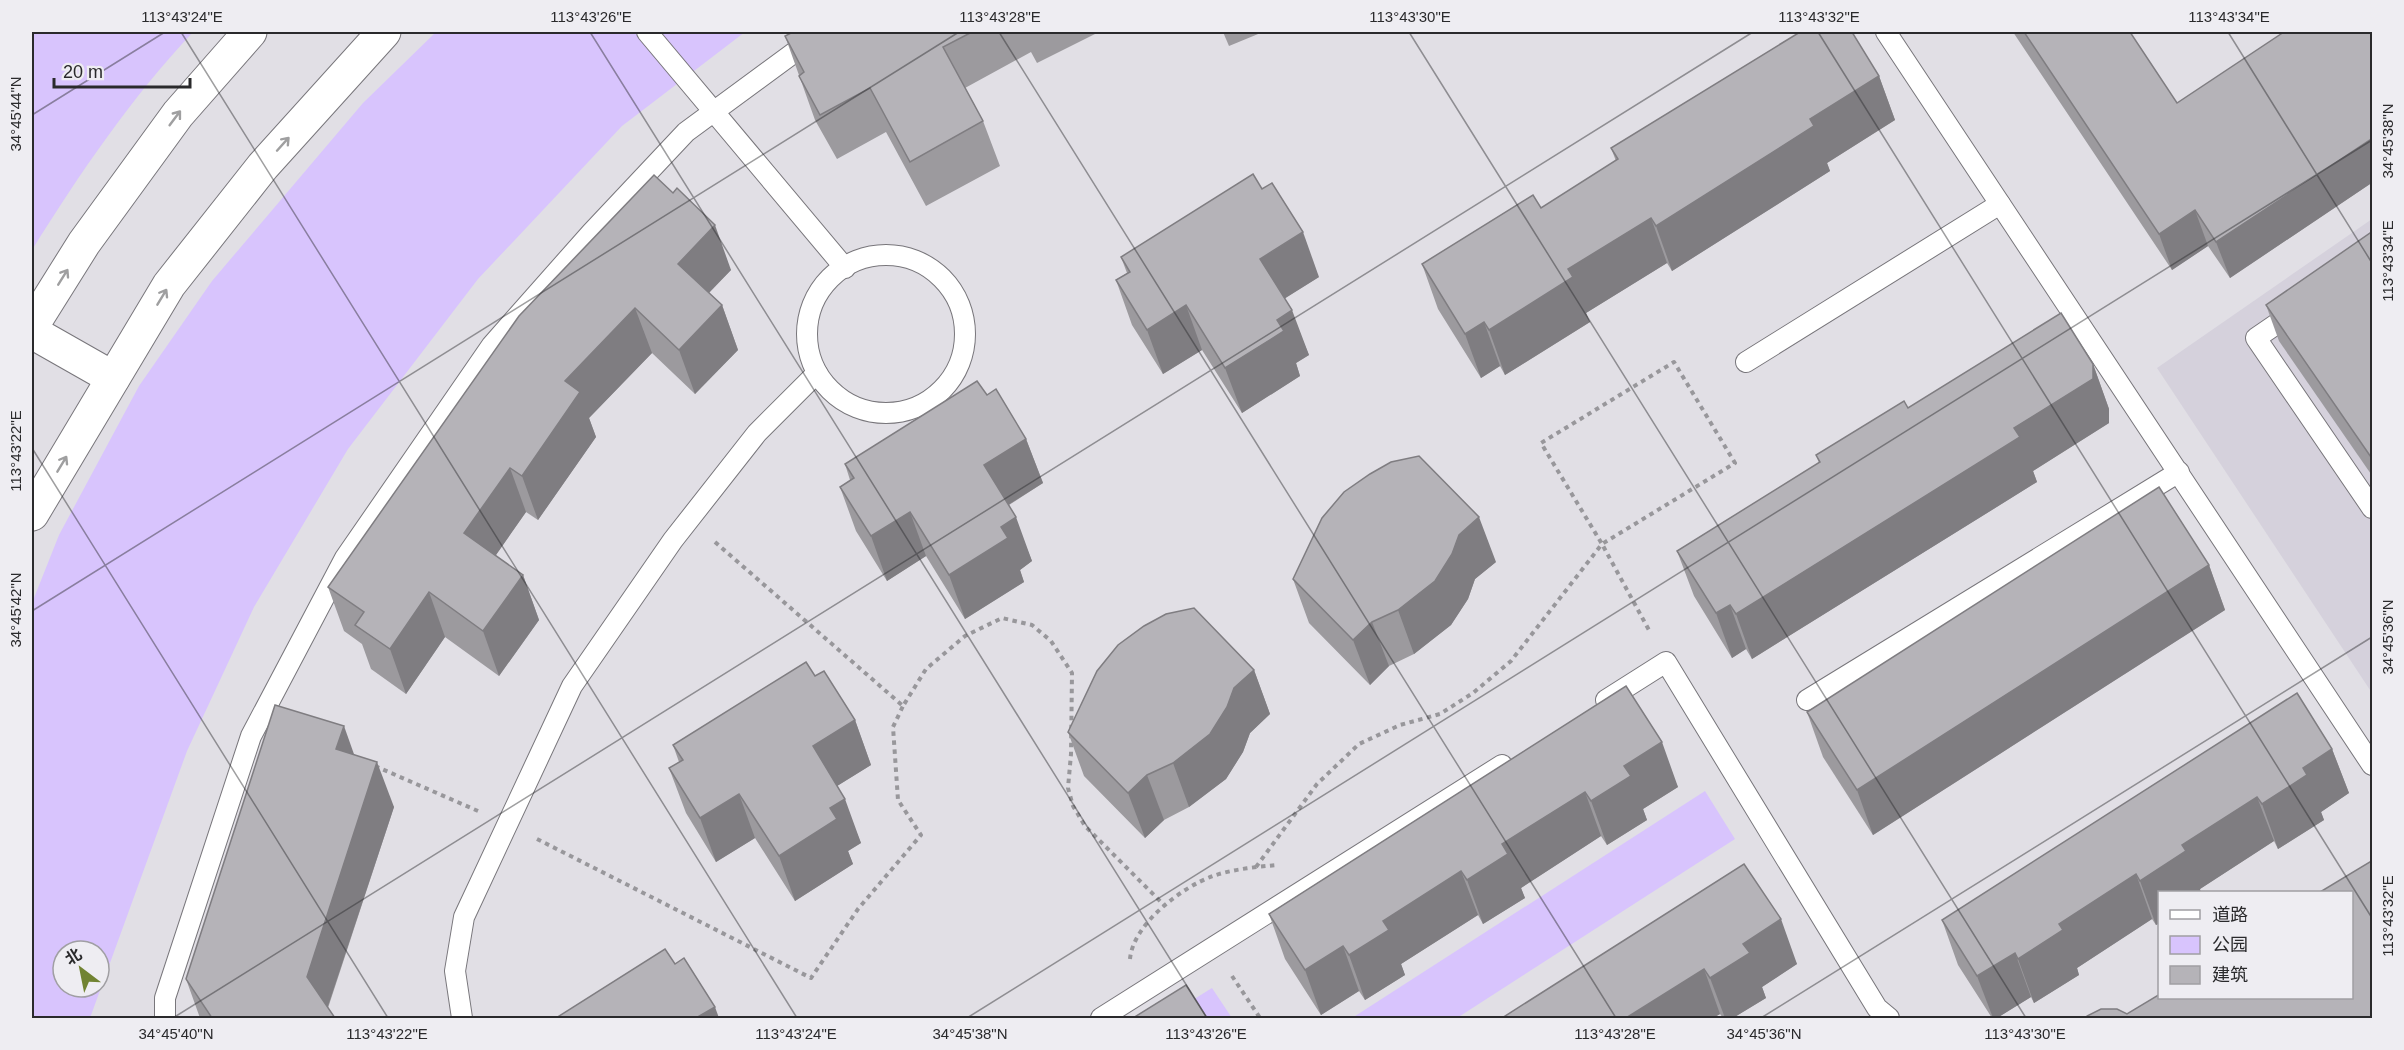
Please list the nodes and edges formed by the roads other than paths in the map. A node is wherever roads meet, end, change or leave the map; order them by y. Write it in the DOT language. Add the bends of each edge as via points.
graph roads {
  1 [pos="250,32"];
  2 [pos="384,32"];
  3 [pos="647,32"];
  4 [pos="822,32"];
  5 [pos="1886,32"];
  6 [pos="713,112"];
  7 [pos="2000,204"];
  8 [pos="845,268"];
  9 [pos="2314,298"];
  10 [pos="32,327"];
  11 [pos="32,332"];
  12 [pos="1746,362"];
  13 [pos="817,373"];
  14 [pos="113,378"];
  15 [pos="2179,472"];
  16 [pos="2373,508"];
  17 [pos="32,514"];
  18 [pos="1807,700"];
  19 [pos="1587,712"];
  20 [pos="1518,755"];
  21 [pos="2373,765"];
  22 [pos="165,1018"];
  23 [pos="462,1018"];
  24 [pos="1101,1018"];
  25 [pos="1889,1018"];
  10 -- 1 [label="main road, one-way" via="84,243 178,114"];
  14 -- 2 [label="main road, one-way" via="169,285 263,166"];
  3 -- 6 [label="lane"];
  4 -- 6 [label="lane"];
  5 -- 7 [label="lane"];
  6 -- 8 [label="lane"];
  6 -- 22 [label="lane" via="686,132 492,345 345,558 251,736 165,998"];
  7 -- 12 [label="lane"];
  7 -- 15 [label="lane"];
  8 -- 13 [label="lane" via="832,275 810,311 809,354"];
  8 -- 13 [label="lane" via="873,255 896,255 918,261 937,273 952,289 962,310 962,356 953,377 937,395 918,407 895,413 872,412 850,405 831,392"];
  9 -- 16 [label="lane" via="2256,338"];
  11 -- 14 [label="main road"];
  13 -- 23 [label="lane" via="757,433 673,540 572,686 464,917 455,970"];
  17 -- 14 [label="main road, one-way"];
  15 -- 18 [label="lane"];
  15 -- 21 [label="lane"];
  19 -- 25 [label="lane" via="1666,662 1877,1008"];
  20 -- 24 [label="lane"];
}
